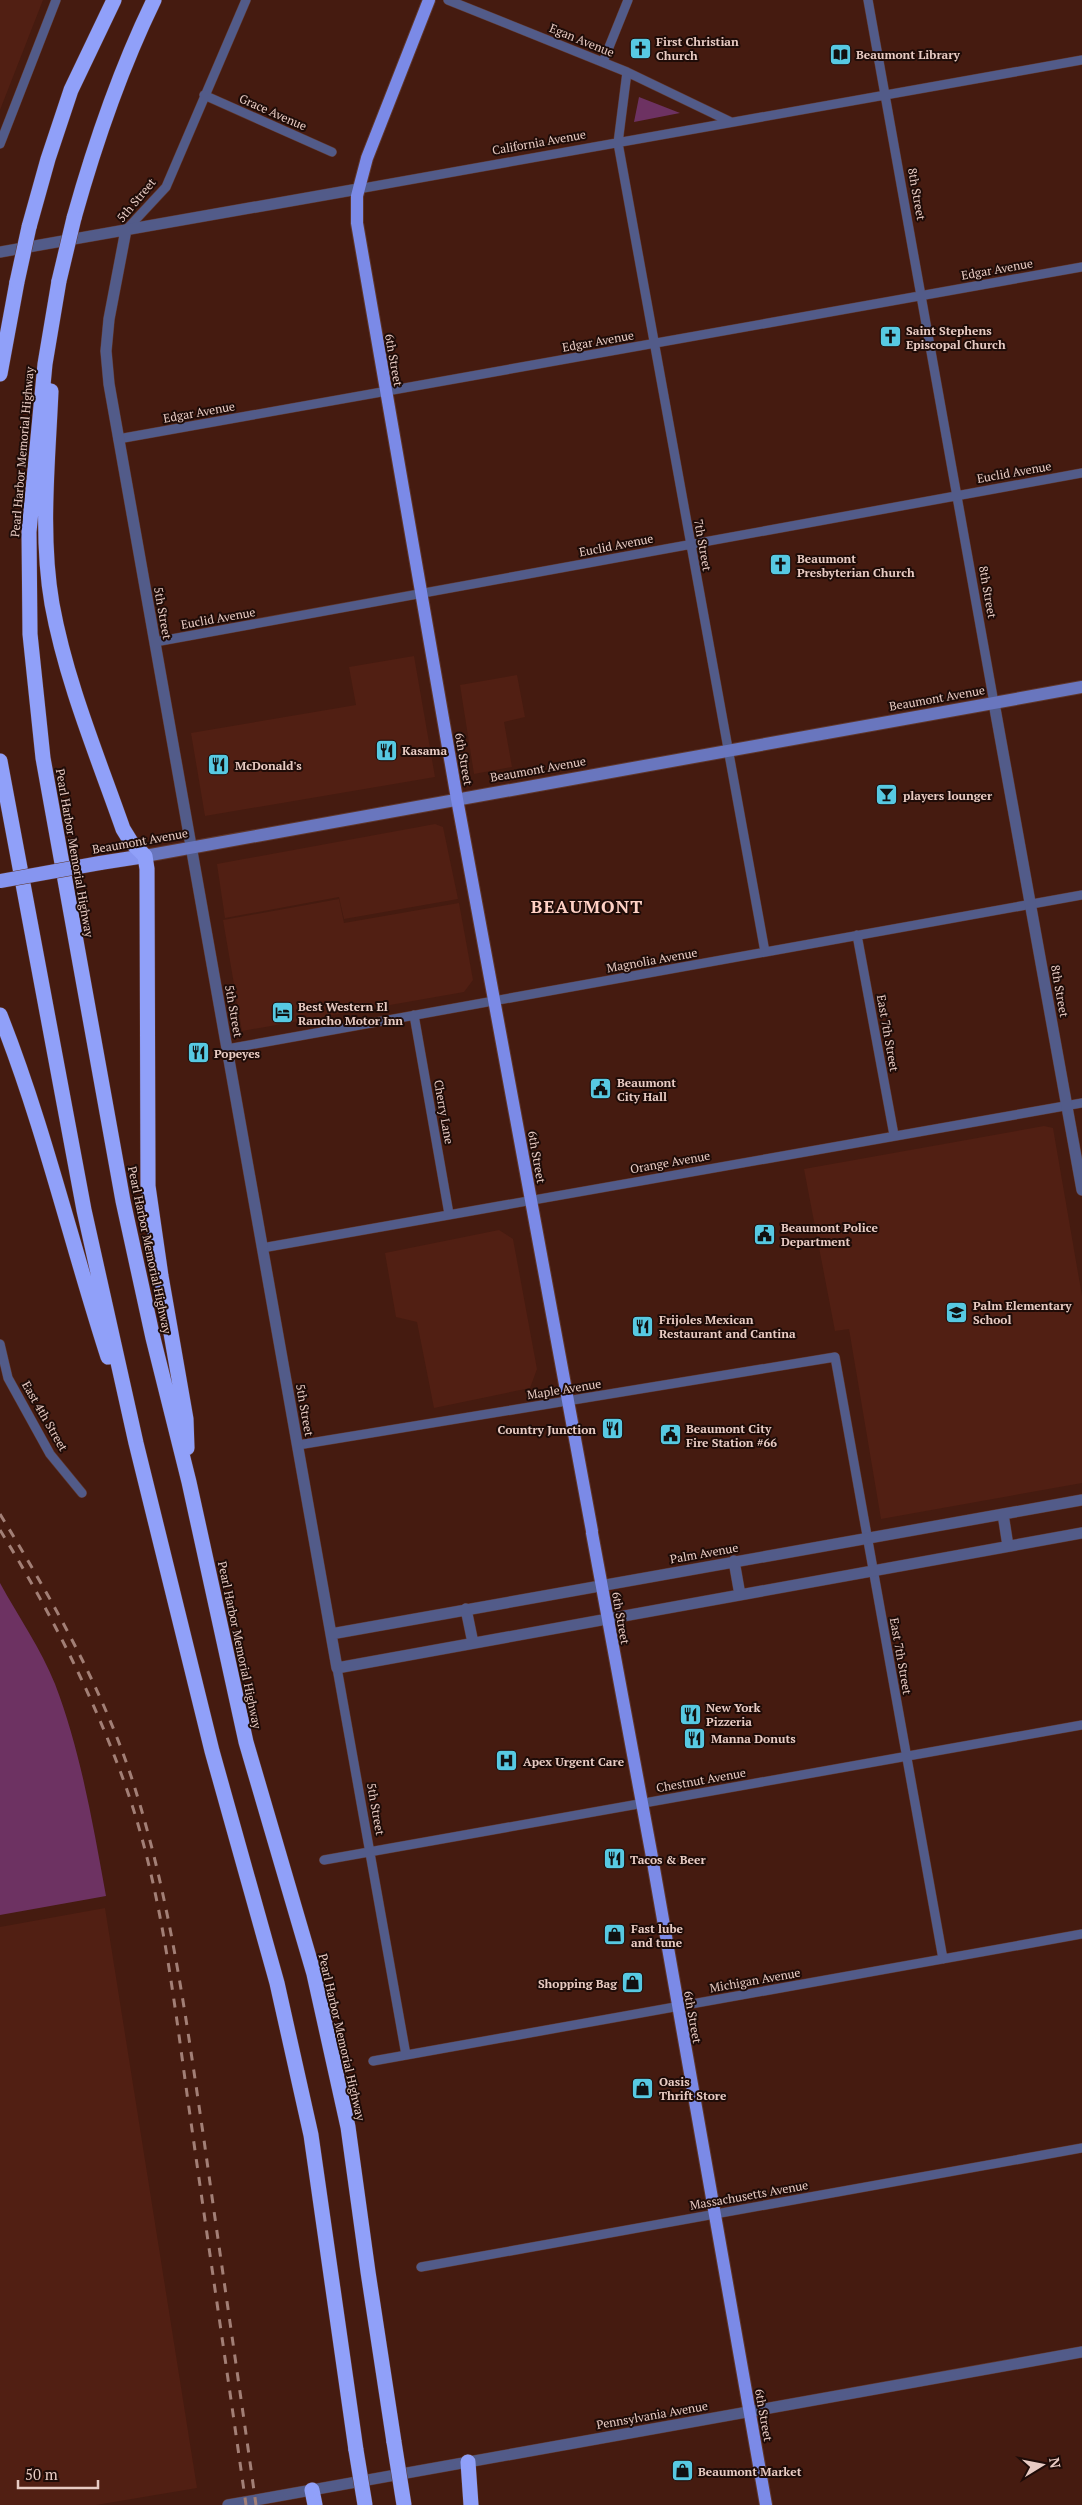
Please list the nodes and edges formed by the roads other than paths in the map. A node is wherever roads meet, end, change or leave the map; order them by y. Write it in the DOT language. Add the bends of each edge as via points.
graph roads {
  1 [pos="56,0"];
  2 [pos="114,0"];
  3 [pos="154,0"];
  4 [pos="246,0"];
  5 [pos="429,0"];
  6 [pos="448,0"];
  7 [pos="628,0"];
  8 [pos="868,0"];
  9 [pos="1082,60"];
  10 [pos="603,62"];
  11 [pos="627,72"];
  12 [pos="204,95"];
  13 [pos="885,95"];
  14 [pos="731,122"];
  15 [pos="618,143"];
  16 [pos="0,144"];
  17 [pos="332,152"];
  18 [pos="358,189"];
  19 [pos="126,230"];
  20 [pos="0,252"];
  21 [pos="1082,267"];
  22 [pos="921,296"];
  23 [pos="54,300"];
  24 [pos="654,343"];
  25 [pos="0,374"];
  26 [pos="385,391"];
  27 [pos="118,439"];
  28 [pos="1082,473"];
  29 [pos="957,496"];
  30 [pos="690,543"];
  31 [pos="421,594"];
  32 [pos="154,642"];
  33 [pos="1082,687"];
  34 [pos="994,703"];
  35 [pos="728,750"];
  36 [pos="0,761"];
  37 [pos="457,799"];
  38 [pos="191,847"];
  39 [pos="145,856"];
  40 [pos="0,881"];
  41 [pos="1082,895"];
  42 [pos="1030,904"];
  43 [pos="857,936"];
  44 [pos="765,952"];
  45 [pos="495,1001"];
  46 [pos="0,1015"];
  47 [pos="414,1015"];
  48 [pos="227,1048"];
  49 [pos="1082,1102"];
  50 [pos="1067,1105"];
  51 [pos="894,1135"];
  52 [pos="1082,1190"];
  53 [pos="531,1201"];
  54 [pos="449,1214"];
  55 [pos="262,1248"];
  56 [pos="0,1344"];
  57 [pos="835,1357"];
  58 [pos="568,1401"];
  59 [pos="136,1443"];
  60 [pos="298,1445"];
  61 [pos="189,1482"];
  62 [pos="82,1493"];
  63 [pos="1082,1500"];
  64 [pos="1003,1514"];
  65 [pos="1082,1533"];
  66 [pos="867,1538"];
  67 [pos="1008,1546"];
  68 [pos="734,1561"];
  69 [pos="873,1571"];
  70 [pos="601,1584"];
  71 [pos="740,1595"];
  72 [pos="466,1609"];
  73 [pos="608,1619"];
  74 [pos="331,1634"];
  75 [pos="473,1643"];
  76 [pos="337,1668"];
  77 [pos="1082,1725"];
  78 [pos="906,1756"];
  79 [pos="641,1803"];
  80 [pos="370,1852"];
  81 [pos="324,1860"];
  82 [pos="1082,1934"];
  83 [pos="943,1959"];
  84 [pos="677,2007"];
  85 [pos="406,2055"];
  86 [pos="373,2061"];
  87 [pos="1082,2148"];
  88 [pos="714,2214"];
  89 [pos="421,2267"];
  90 [pos="1082,2352"];
  91 [pos="749,2412"];
  92 [pos="468,2462"];
  93 [pos="314,2498"];
  94 [pos="228,2505"];
  95 [pos="365,2505"];
  96 [pos="404,2505"];
  97 [pos="471,2505"];
  98 [pos="766,2505"];
  1 -- 16 [label="street"];
  2 -- 25 [label="highway, bridge" via="71,90 48,159 29,227"];
  3 -- 23 [label="highway, Pearl Harbor Memorial Highway, bridge" via="108,107 74,218"];
  4 -- 12 [label="street, 5th Street"];
  5 -- 18 [label="main road, 6th Street" via="371,146"];
  6 -- 10 [label="street, Egan Avenue"];
  7 -- 10 [label="street"];
  8 -- 13 [label="street, 8th Street"];
  9 -- 13 [label="street, California Avenue"];
  10 -- 11 [label="street, Egan Avenue"];
  11 -- 14 [label="street, Egan Avenue"];
  11 -- 15 [label="street, 7th Street"];
  12 -- 17 [label="street, Grace Avenue"];
  12 -- 19 [label="street, 5th Street" via="166,187"];
  13 -- 14 [label="street, California Avenue"];
  13 -- 22 [label="street, 8th Street"];
  14 -- 15 [label="street, California Avenue"];
  15 -- 18 [label="street, California Avenue"];
  15 -- 24 [label="street, 7th Street"];
  18 -- 19 [label="street, California Avenue"];
  18 -- 26 [label="main road, 6th Street" via="358,234"];
  19 -- 20 [label="street, California Avenue"];
  19 -- 27 [label="street, 5th Street" via="106,351"];
  21 -- 22 [label="street, Edgar Avenue"];
  22 -- 24 [label="street, Edgar Avenue"];
  22 -- 29 [label="street, 8th Street"];
  23 -- 39 [label="highway" via="46,494 52,603 64,660 123,829"];
  23 -- 61 [label="highway, Pearl Harbor Memorial Highway" via="37,430 28,565 30,634 43,758 123,1201"];
  24 -- 26 [label="street, Edgar Avenue"];
  24 -- 30 [label="street, 7th Street"];
  26 -- 27 [label="street, Edgar Avenue"];
  26 -- 31 [label="main road, 6th Street"];
  27 -- 32 [label="street, 5th Street"];
  28 -- 29 [label="street, Euclid Avenue"];
  29 -- 30 [label="street, Euclid Avenue"];
  29 -- 34 [label="street, 8th Street"];
  30 -- 31 [label="street, Euclid Avenue"];
  30 -- 35 [label="street, 7th Street"];
  31 -- 32 [label="street, Euclid Avenue"];
  31 -- 37 [label="main road, 6th Street"];
  32 -- 38 [label="street, 5th Street"];
  33 -- 34 [label="main road, Beaumont Avenue"];
  34 -- 35 [label="main road, Beaumont Avenue"];
  34 -- 42 [label="street, 8th Street"];
  35 -- 37 [label="main road, Beaumont Avenue"];
  35 -- 44 [label="street, 7th Street"];
  36 -- 59 [label="highway" via="84,1210"];
  37 -- 38 [label="main road, Beaumont Avenue"];
  37 -- 45 [label="main road, 6th Street"];
  38 -- 39 [label="main road, Beaumont Avenue"];
  38 -- 48 [label="street, 5th Street"];
  39 -- 40 [label="highway, Beaumont Avenue, bridge"];
  39 -- 61 [label="highway" via="148,1186 186,1419"];
  41 -- 42 [label="street, Magnolia Avenue"];
  42 -- 43 [label="street, Magnolia Avenue"];
  42 -- 50 [label="street, 8th Street"];
  43 -- 44 [label="street, Magnolia Avenue"];
  43 -- 51 [label="street, East 7th Street"];
  44 -- 45 [label="street, Magnolia Avenue"];
  45 -- 47 [label="street, Magnolia Avenue"];
  45 -- 53 [label="main road, 6th Street"];
  46 -- 59 [label="highway" via="20,1066"];
  47 -- 48 [label="street, Magnolia Avenue"];
  47 -- 54 [label="street, Cherry Lane"];
  48 -- 55 [label="street, 5th Street"];
  49 -- 50 [label="street, Orange Avenue"];
  50 -- 51 [label="street, Orange Avenue"];
  50 -- 52 [label="street, 8th Street"];
  51 -- 53 [label="street, Orange Avenue"];
  53 -- 54 [label="street, Orange Avenue"];
  53 -- 58 [label="main road, 6th Street"];
  54 -- 55 [label="street, Orange Avenue"];
  55 -- 60 [label="street, 5th Street"];
  56 -- 62 [label="street, East 4th Street" via="8,1378 50,1454"];
  57 -- 58 [label="street, Maple Avenue"];
  57 -- 66 [label="street, East 7th Street"];
  58 -- 60 [label="street, Maple Avenue"];
  58 -- 70 [label="main road, 6th Street"];
  59 -- 95 [label="highway, bridge" via="212,1751 277,1983 311,2134"];
  60 -- 74 [label="street, 5th Street"];
  61 -- 96 [label="highway, Pearl Harbor Memorial Highway, bridge" via="246,1742 314,1974 348,2127"];
  63 -- 64 [label="street, Palm Avenue"];
  64 -- 66 [label="street, Palm Avenue"];
  64 -- 67 [label="street"];
  65 -- 67 [label="street"];
  66 -- 68 [label="street, Palm Avenue"];
  66 -- 69 [label="street, East 7th Street"];
  67 -- 69 [label="street"];
  68 -- 70 [label="street, Palm Avenue"];
  68 -- 71 [label="street"];
  69 -- 71 [label="street"];
  69 -- 78 [label="street, East 7th Street"];
  70 -- 72 [label="street, Palm Avenue"];
  70 -- 73 [label="main road, 6th Street"];
  71 -- 73 [label="street"];
  72 -- 74 [label="street, Palm Avenue"];
  72 -- 75 [label="street"];
  73 -- 75 [label="street"];
  73 -- 79 [label="main road, 6th Street"];
  74 -- 76 [label="street, 5th Street"];
  75 -- 76 [label="street"];
  76 -- 80 [label="street, 5th Street"];
  77 -- 78 [label="street, Chestnut Avenue"];
  78 -- 79 [label="street, Chestnut Avenue"];
  78 -- 83 [label="street, East 7th Street"];
  79 -- 80 [label="street, Chestnut Avenue"];
  79 -- 84 [label="main road, 6th Street"];
  80 -- 81 [label="street, Chestnut Avenue"];
  80 -- 85 [label="street, 5th Street"];
  82 -- 83 [label="street, Michigan Avenue"];
  83 -- 84 [label="street, Michigan Avenue"];
  84 -- 85 [label="street, Michigan Avenue"];
  84 -- 88 [label="main road, 6th Street"];
  85 -- 86 [label="street, Michigan Avenue"];
  87 -- 88 [label="street, Massachusetts Avenue"];
  88 -- 89 [label="street, Massachusetts Avenue"];
  88 -- 91 [label="main road, 6th Street"];
  90 -- 91 [label="street, Pennsylvania Avenue"];
  91 -- 92 [label="street, Pennsylvania Avenue"];
  91 -- 98 [label="main road, 6th Street"];
  92 -- 93 [label="street, Pennsylvania Avenue"];
  92 -- 97 [label="highway"];
  93 -- 94 [label="street, Pennsylvania Avenue"];
}
